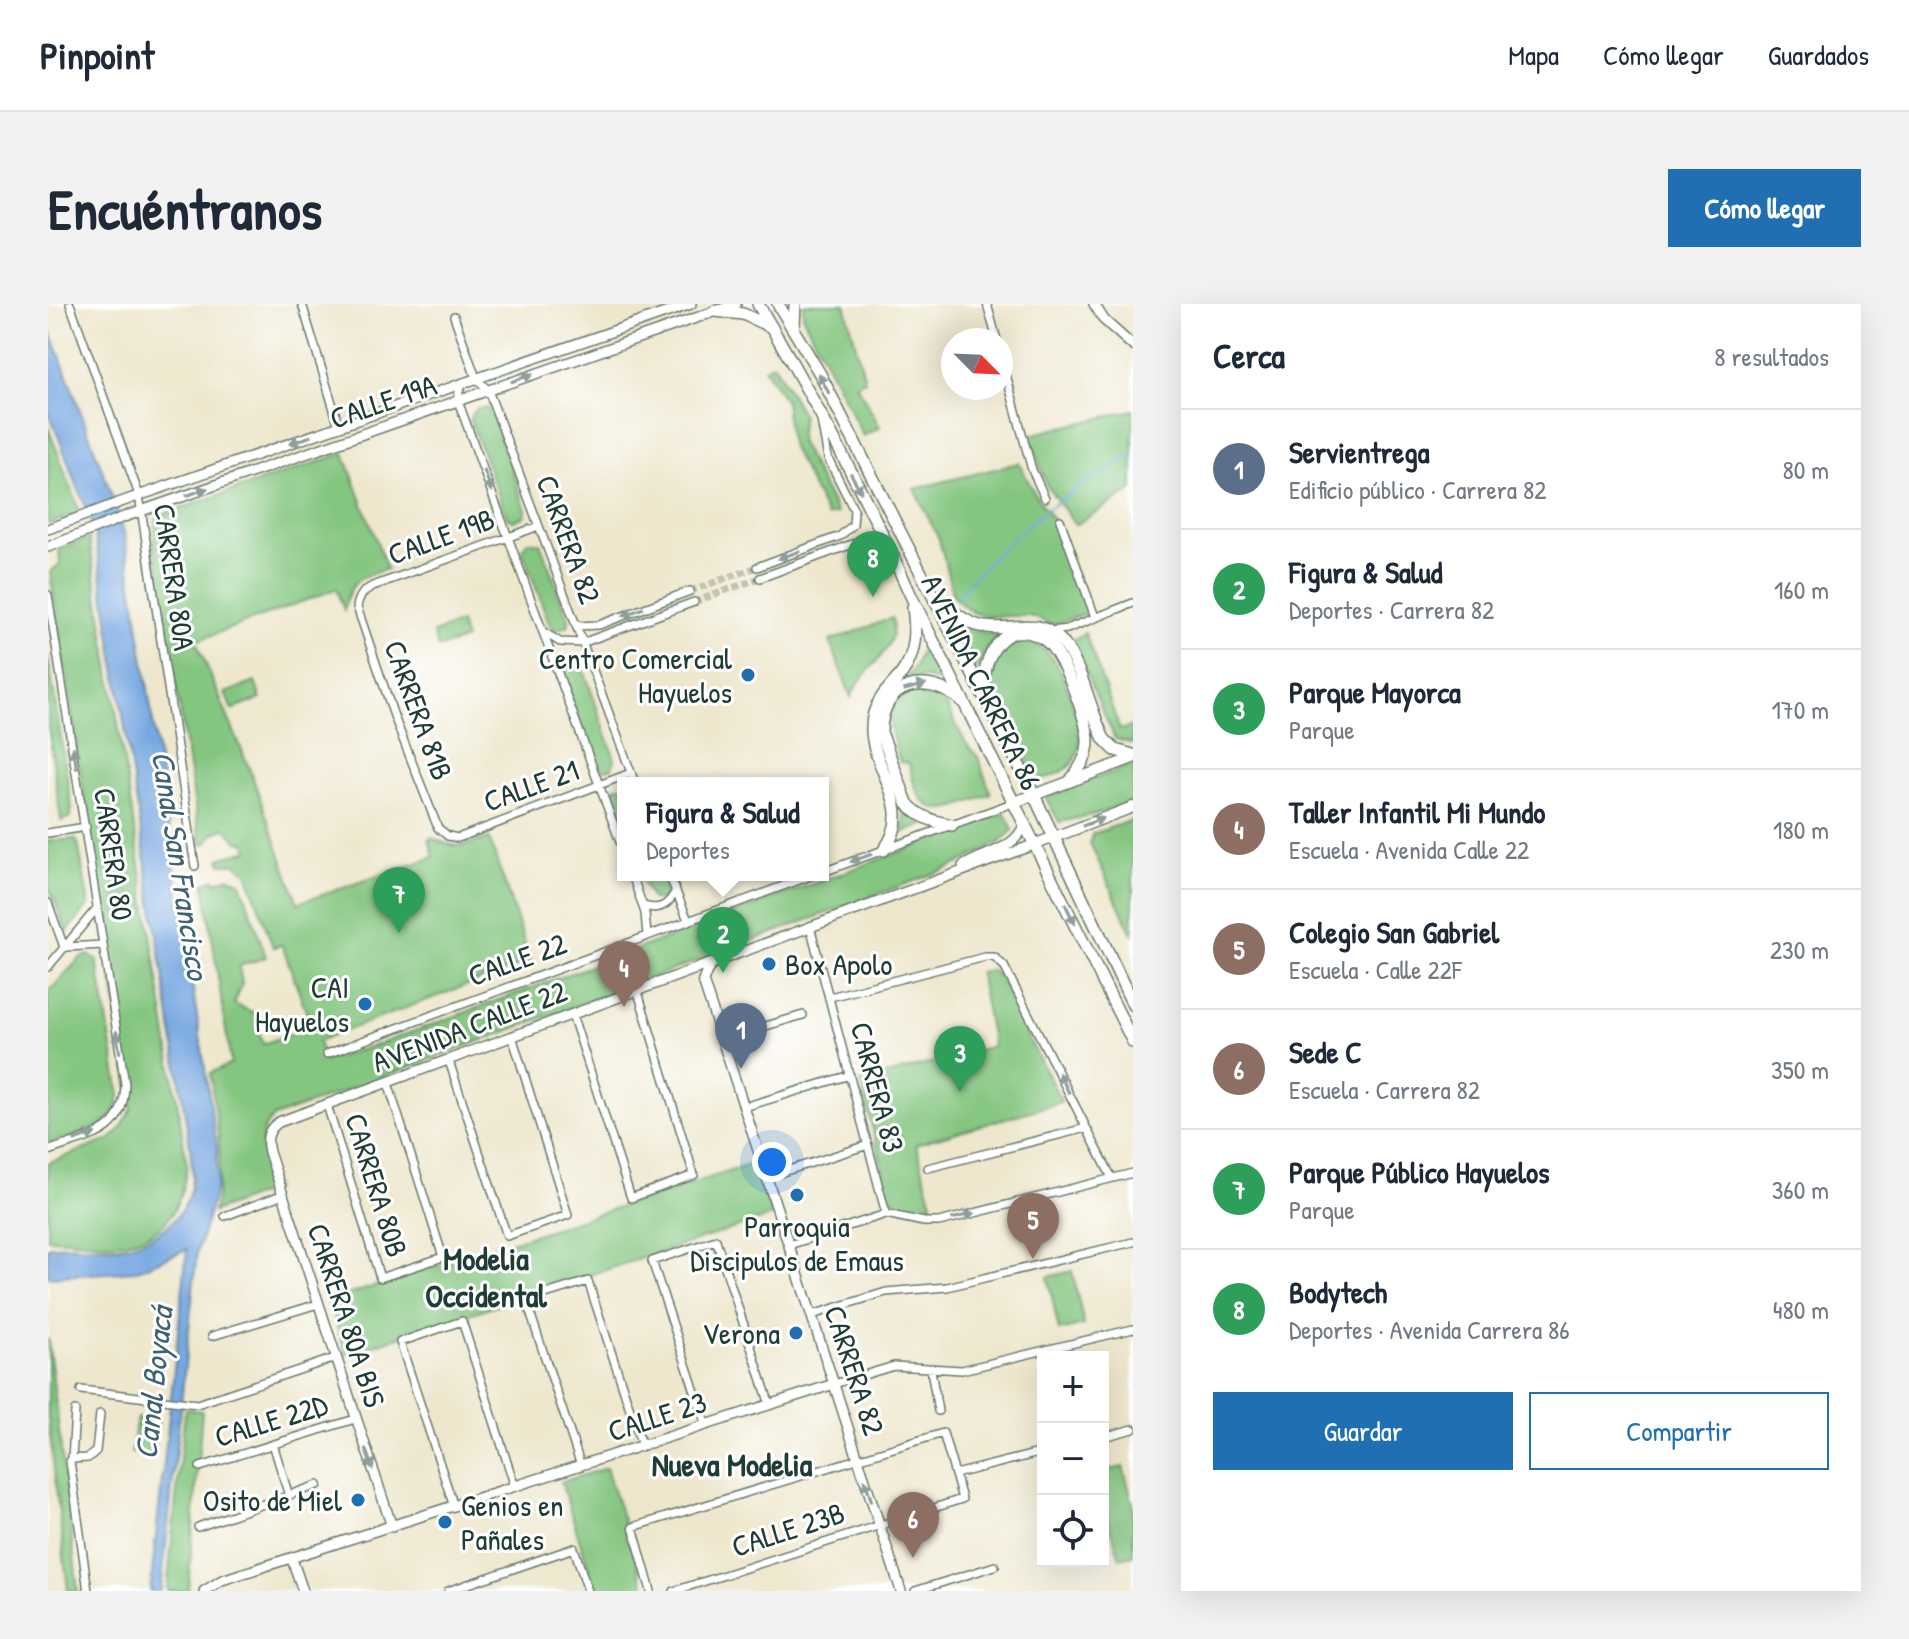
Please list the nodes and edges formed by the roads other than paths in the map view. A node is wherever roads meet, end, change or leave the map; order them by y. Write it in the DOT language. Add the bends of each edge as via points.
graph roads {
  1 [pos="70,304"];
  2 [pos="302,304"];
  3 [pos="691,304"];
  4 [pos="736,304"];
  5 [pos="758,304"];
  6 [pos="778,304"];
  7 [pos="795,304"];
  8 [pos="987,304"];
  9 [pos="1096,307"];
  10 [pos="715,311"];
  11 [pos="454,316"];
  12 [pos="772,328"];
  13 [pos="994,328"];
  14 [pos="795,331"];
  15 [pos="1133,346"];
  16 [pos="476,378"];
  17 [pos="464,382"];
  18 [pos="488,390"];
  19 [pos="1013,400"];
  20 [pos="458,401"];
  21 [pos="821,414"];
  22 [pos="339,426"];
  23 [pos="139,495"];
  24 [pos="1045,498"];
  25 [pos="143,511"];
  26 [pos="1060,520"];
  27 [pos="539,526"];
  28 [pos="48,529"];
  29 [pos="508,537"];
  30 [pos="889,546"];
  31 [pos="48,547"];
  32 [pos="757,567"];
  33 [pos="760,578"];
  34 [pos="928,589"];
  35 [pos="690,591"];
  36 [pos="361,594"];
  37 [pos="48,595"];
  38 [pos="912,598"];
  39 [pos="694,602"];
  40 [pos="1133,603"];
  41 [pos="1095,617"];
  42 [pos="1078,625"];
  43 [pos="576,626"];
  44 [pos="1045,630"];
  45 [pos="543,632"];
  46 [pos="582,643"];
  47 [pos="1066,647"];
  48 [pos="987,702"];
  49 [pos="968,706"];
  50 [pos="1133,756"];
  51 [pos="631,773"];
  52 [pos="621,777"];
  53 [pos="633,777"];
  54 [pos="617,778"];
  55 [pos="1070,781"];
  56 [pos="600,785"];
  57 [pos="1034,795"];
  58 [pos="1015,802"];
  59 [pos="1133,807"];
  60 [pos="1025,823"];
  61 [pos="952,825"];
  62 [pos="86,827"];
  63 [pos="48,833"];
  64 [pos="617,833"];
  65 [pos="448,836"];
  66 [pos="1054,837"];
  67 [pos="1036,844"];
  68 [pos="884,850"];
  69 [pos="195,866"];
  70 [pos="829,870"];
  71 [pos="947,876"];
  72 [pos="634,881"];
  73 [pos="671,881"];
  74 [pos="796,881"];
  75 [pos="675,892"];
  76 [pos="48,903"];
  77 [pos="644,906"];
  78 [pos="97,908"];
  79 [pos="688,920"];
  80 [pos="810,926"];
  81 [pos="647,936"];
  82 [pos="103,945"];
  83 [pos="64,947"];
  84 [pos="720,958"];
  85 [pos="48,967"];
  86 [pos="675,975"];
  87 [pos="703,981"];
  88 [pos="637,989"];
  89 [pos="830,997"];
  90 [pos="1133,1005"];
  91 [pos="572,1014"];
  92 [pos="803,1015"];
  93 [pos="512,1036"];
  94 [pos="722,1039"];
  95 [pos="1133,1042"];
  96 [pos="327,1054"];
  97 [pos="449,1061"];
  98 [pos="850,1075"];
  99 [pos="388,1083"];
  100 [pos="327,1105"];
  101 [pos="744,1107"];
  102 [pos="279,1122"];
  103 [pos="1086,1128"];
  104 [pos="868,1145"];
  105 [pos="48,1151"];
  106 [pos="928,1168"];
  107 [pos="1133,1173"];
  108 [pos="767,1177"];
  109 [pos="1112,1178"];
  110 [pos="284,1194"];
  111 [pos="886,1214"];
  112 [pos="225,1216"];
  113 [pos="1133,1242"];
  114 [pos="789,1245"];
  115 [pos="318,1304"];
  116 [pos="812,1315"];
  117 [pos="1133,1329"];
  118 [pos="212,1336"];
  119 [pos="335,1358"];
  120 [pos="931,1370"];
  121 [pos="834,1384"];
  122 [pos="81,1390"];
  123 [pos="770,1405"];
  124 [pos="75,1411"];
  125 [pos="938,1411"];
  126 [pos="100,1414"];
  127 [pos="355,1419"];
  128 [pos="706,1425"];
  129 [pos="1133,1429"];
  130 [pos="1109,1435"];
  131 [pos="273,1444"];
  132 [pos="642,1446"];
  133 [pos="1037,1454"];
  134 [pos="858,1458"];
  135 [pos="72,1459"];
  136 [pos="581,1466"];
  137 [pos="200,1467"];
  138 [pos="955,1474"];
  139 [pos="318,1485"];
  140 [pos="515,1487"];
  141 [pos="289,1496"];
  142 [pos="454,1507"];
  143 [pos="880,1525"];
  144 [pos="198,1527"];
  145 [pos="392,1527"];
  146 [pos="292,1559"];
  147 [pos="995,1566"];
  148 [pos="222,1580"];
  149 [pos="88,1591"];
  150 [pos="204,1591"];
  151 [pos="225,1591"];
  152 [pos="303,1591"];
  153 [pos="448,1591"];
  154 [pos="588,1591"];
  155 [pos="651,1591"];
  156 [pos="674,1591"];
  157 [pos="901,1591"];
  158 [pos="915,1591"];
  1 -- 23 [label="street, CARRERA 80A"];
  2 -- 22 [label="street"];
  3 -- 16 [label="street, CALLE 19A"];
  4 -- 10 [label="street, CALLE 19A"];
  5 -- 12 [label="main road, AVENIDA CARRERA 86"];
  6 -- 14 [label="main road, AVENIDA CARRERA 86"];
  7 -- 14 [label="main road"];
  8 -- 13 [label="street"];
  9 -- 15 [label="street"];
  10 -- 12 [label="main road" via="743,314"];
  18 -- 10 [label="street, CALLE 19A, one-way"];
  11 -- 16 [label="street, CARRERA 82"];
  12 -- 21 [label="main road, AVENIDA CARRERA 86"];
  34 -- 14 [label="main road, AVENIDA CARRERA 86, one-way"];
  16 -- 17 [label="street, CALLE 19A"];
  16 -- 18 [label="street, CARRERA 82"];
  17 -- 20 [label="street"];
  17 -- 22 [label="street, CALLE 19A"];
  18 -- 20 [label="street, CALLE 19A"];
  18 -- 27 [label="street, CARRERA 82"];
  19 -- 24 [label="street"];
  25 -- 20 [label="street, CALLE 19A, one-way"];
  20 -- 29 [label="street, CARRERA 82, one-way"];
  21 -- 30 [label="main road, AVENIDA CARRERA 86, one-way"];
  21 -- 32 [label="street, one-way" via="825,447 854,510 853,525 840,536"];
  22 -- 23 [label="street, CALLE 19A, one-way"];
  23 -- 25 [label="street, CARRERA 80A"];
  23 -- 28 [label="street, CALLE 19A"];
  25 -- 31 [label="street, CALLE 19A"];
  25 -- 69 [label="street, CARRERA 80A"];
  26 -- 41 [label="street"];
  27 -- 29 [label="street, CALLE 19B"];
  27 -- 43 [label="street, CARRERA 82"];
  29 -- 36 [label="street, CALLE 19B"];
  29 -- 45 [label="street, CARRERA 82"];
  30 -- 33 [label="street" via="866,539"];
  30 -- 38 [label="main road, AVENIDA CARRERA 86"];
  34 -- 44 [label="main road" via="979,626 1025,624"];
  34 -- 48 [label="main road, AVENIDA CARRERA 86"];
  35 -- 43 [label="street, one-way" via="599,625"];
  36 -- 65 [label="street, CARRERA 81B" via="357,607 395,719 438,828"];
  62 -- 37 [label="street, CARRERA 80, one-way"];
  38 -- 49 [label="main road, AVENIDA CARRERA 86"];
  38 -- 68 [label="main road" via="916,637 910,660 879,700 872,725 898,818"];
  39 -- 46 [label="street"];
  40 -- 41 [label="street"];
  41 -- 42 [label="street"];
  42 -- 44 [label="street"];
  42 -- 47 [label="street"];
  43 -- 46 [label="street, CARRERA 82"];
  44 -- 47 [label="main road"];
  45 -- 46 [label="street" via="560,642"];
  45 -- 56 [label="street, CARRERA 82"];
  46 -- 51 [label="street, CARRERA 82"];
  47 -- 50 [label="main road" via="1104,739"];
  48 -- 55 [label="main road" via="985,667 999,642 1022,633 1048,641 1067,675 1088,738 1082,763"];
  48 -- 57 [label="main road, AVENIDA CARRERA 86"];
  49 -- 58 [label="main road, AVENIDA CARRERA 86"];
  61 -- 49 [label="main road, one-way" via="933,821 907,803 881,724 888,704 916,685 937,685"];
  50 -- 55 [label="main road"];
  51 -- 52 [label="street, CALLE 21"];
  51 -- 53 [label="street, CARRERA 82"];
  54 -- 56 [label="street, CALLE 21"];
  55 -- 57 [label="main road"];
  56 -- 64 [label="street, CARRERA 82"];
  56 -- 65 [label="street, CALLE 21" via="458,838"];
  57 -- 58 [label="main road"];
  57 -- 66 [label="main road, AVENIDA CARRERA 86"];
  58 -- 60 [label="main road, AVENIDA CARRERA 86"];
  58 -- 61 [label="street"];
  66 -- 59 [label="main road, AVENIDA CALLE 22, one-way"];
  60 -- 67 [label="main road, AVENIDA CARRERA 86"];
  60 -- 71 [label="street, AVENIDA CALLE 22" via="1008,846"];
  61 -- 68 [label="street"];
  62 -- 63 [label="street"];
  62 -- 78 [label="street, CARRERA 80"];
  66 -- 67 [label="main road, AVENIDA CALLE 22"];
  66 -- 90 [label="main road, AVENIDA CARRERA 86"];
  67 -- 71 [label="street, AVENIDA CALLE 22"];
  67 -- 95 [label="main road, AVENIDA CARRERA 86, one-way"];
  68 -- 70 [label="street, one-way"];
  71 -- 80 [label="street, AVENIDA CALLE 22"];
  72 -- 77 [label="street"];
  73 -- 75 [label="street"];
  74 -- 79 [label="street, CALLE 22"];
  75 -- 77 [label="street" via="664,906"];
  75 -- 79 [label="street"];
  76 -- 83 [label="street"];
  77 -- 81 [label="street"];
  78 -- 82 [label="street, CARRERA 80"];
  78 -- 83 [label="street"];
  79 -- 81 [label="street, CALLE 22"];
  80 -- 84 [label="street, AVENIDA CALLE 22"];
  80 -- 89 [label="street, CARRERA 83"];
  81 -- 96 [label="street, CALLE 22"];
  82 -- 83 [label="street"];
  105 -- 82 [label="street, CARRERA 80, one-way" via="106,1129 125,1104"];
  83 -- 85 [label="street"];
  84 -- 86 [label="street, AVENIDA CALLE 22"];
  84 -- 87 [label="street"];
  86 -- 87 [label="street"];
  86 -- 88 [label="street, AVENIDA CALLE 22"];
  87 -- 94 [label="street, CARRERA 82"];
  88 -- 91 [label="street, AVENIDA CALLE 22"];
  88 -- 91 [label="street" via="694,1175 631,1198"];
  89 -- 98 [label="street, CARRERA 83"];
  103 -- 89 [label="street, one-way" via="1004,966 994,957"];
  91 -- 93 [label="street, AVENIDA CALLE 22"];
  92 -- 94 [label="street"];
  93 -- 97 [label="street, AVENIDA CALLE 22"];
  93 -- 97 [label="street" via="568,1215 507,1236"];
  94 -- 101 [label="street, CARRERA 82"];
  97 -- 99 [label="street, AVENIDA CALLE 22"];
  98 -- 101 [label="street"];
  98 -- 104 [label="street, CARRERA 83"];
  99 -- 100 [label="street, AVENIDA CALLE 22"];
  99 -- 100 [label="street, CARRERA 80B" via="443,1257 380,1278"];
  100 -- 102 [label="street, AVENIDA CALLE 22"];
  101 -- 108 [label="street, CARRERA 82"];
  102 -- 110 [label="street, CARRERA 80A BIS" via="267,1144"];
  103 -- 106 [label="street"];
  103 -- 109 [label="street"];
  104 -- 108 [label="street"];
  104 -- 111 [label="street, CARRERA 83"];
  107 -- 109 [label="street"];
  108 -- 114 [label="street, CARRERA 82"];
  111 -- 109 [label="street, one-way" via="939,1222"];
  110 -- 112 [label="street"];
  110 -- 115 [label="street, CARRERA 80A BIS"];
  111 -- 114 [label="street"];
  113 -- 116 [label="street" via="947,1287 877,1294"];
  114 -- 116 [label="street, CARRERA 82"];
  115 -- 118 [label="street"];
  115 -- 119 [label="street, CARRERA 80A BIS"];
  116 -- 121 [label="street, CARRERA 82"];
  117 -- 120 [label="street, CALLE 23" via="962,1370"];
  119 -- 122 [label="street" via="197,1404"];
  119 -- 127 [label="street, CARRERA 80A BIS"];
  120 -- 121 [label="street, CALLE 23" via="894,1366"];
  120 -- 125 [label="street"];
  121 -- 123 [label="street, CALLE 23"];
  121 -- 134 [label="street, CARRERA 82"];
  123 -- 128 [label="street, CALLE 23"];
  123 -- 128 [label="street" via="716,1240 652,1261"];
  124 -- 135 [label="street"];
  126 -- 135 [label="street" via="96,1451 88,1458"];
  127 -- 131 [label="street, CALLE 22D"];
  127 -- 145 [label="street, CARRERA 80A BIS, one-way"];
  128 -- 132 [label="street, CALLE 23"];
  129 -- 130 [label="street"];
  131 -- 137 [label="street, CALLE 22D"];
  131 -- 141 [label="street"];
  132 -- 136 [label="street, CALLE 23"];
  132 -- 136 [label="street" via="588,1281 526,1300"];
  133 -- 138 [label="street"];
  134 -- 138 [label="street" via="943,1433"];
  143 -- 134 [label="street, CARRERA 82, one-way"];
  134 -- 155 [label="street" via="633,1527"];
  135 -- 149 [label="street"];
  136 -- 140 [label="street, CALLE 23"];
  138 -- 143 [label="street, CALLE 23B" via="962,1499"];
  139 -- 141 [label="street"];
  140 -- 142 [label="street, CALLE 23"];
  140 -- 142 [label="street" via="462,1321 400,1342"];
  141 -- 144 [label="street"];
  142 -- 145 [label="street, CALLE 23"];
  143 -- 156 [label="street, CALLE 23B"];
  143 -- 157 [label="street, CARRERA 82"];
  145 -- 146 [label="street, CALLE 23"];
  146 -- 148 [label="street, CALLE 23"];
  146 -- 152 [label="street"];
  147 -- 158 [label="street"];
  148 -- 150 [label="street, CALLE 23"];
  148 -- 151 [label="street"];
  153 -- 154 [label="street" via="574,1548"];
}
